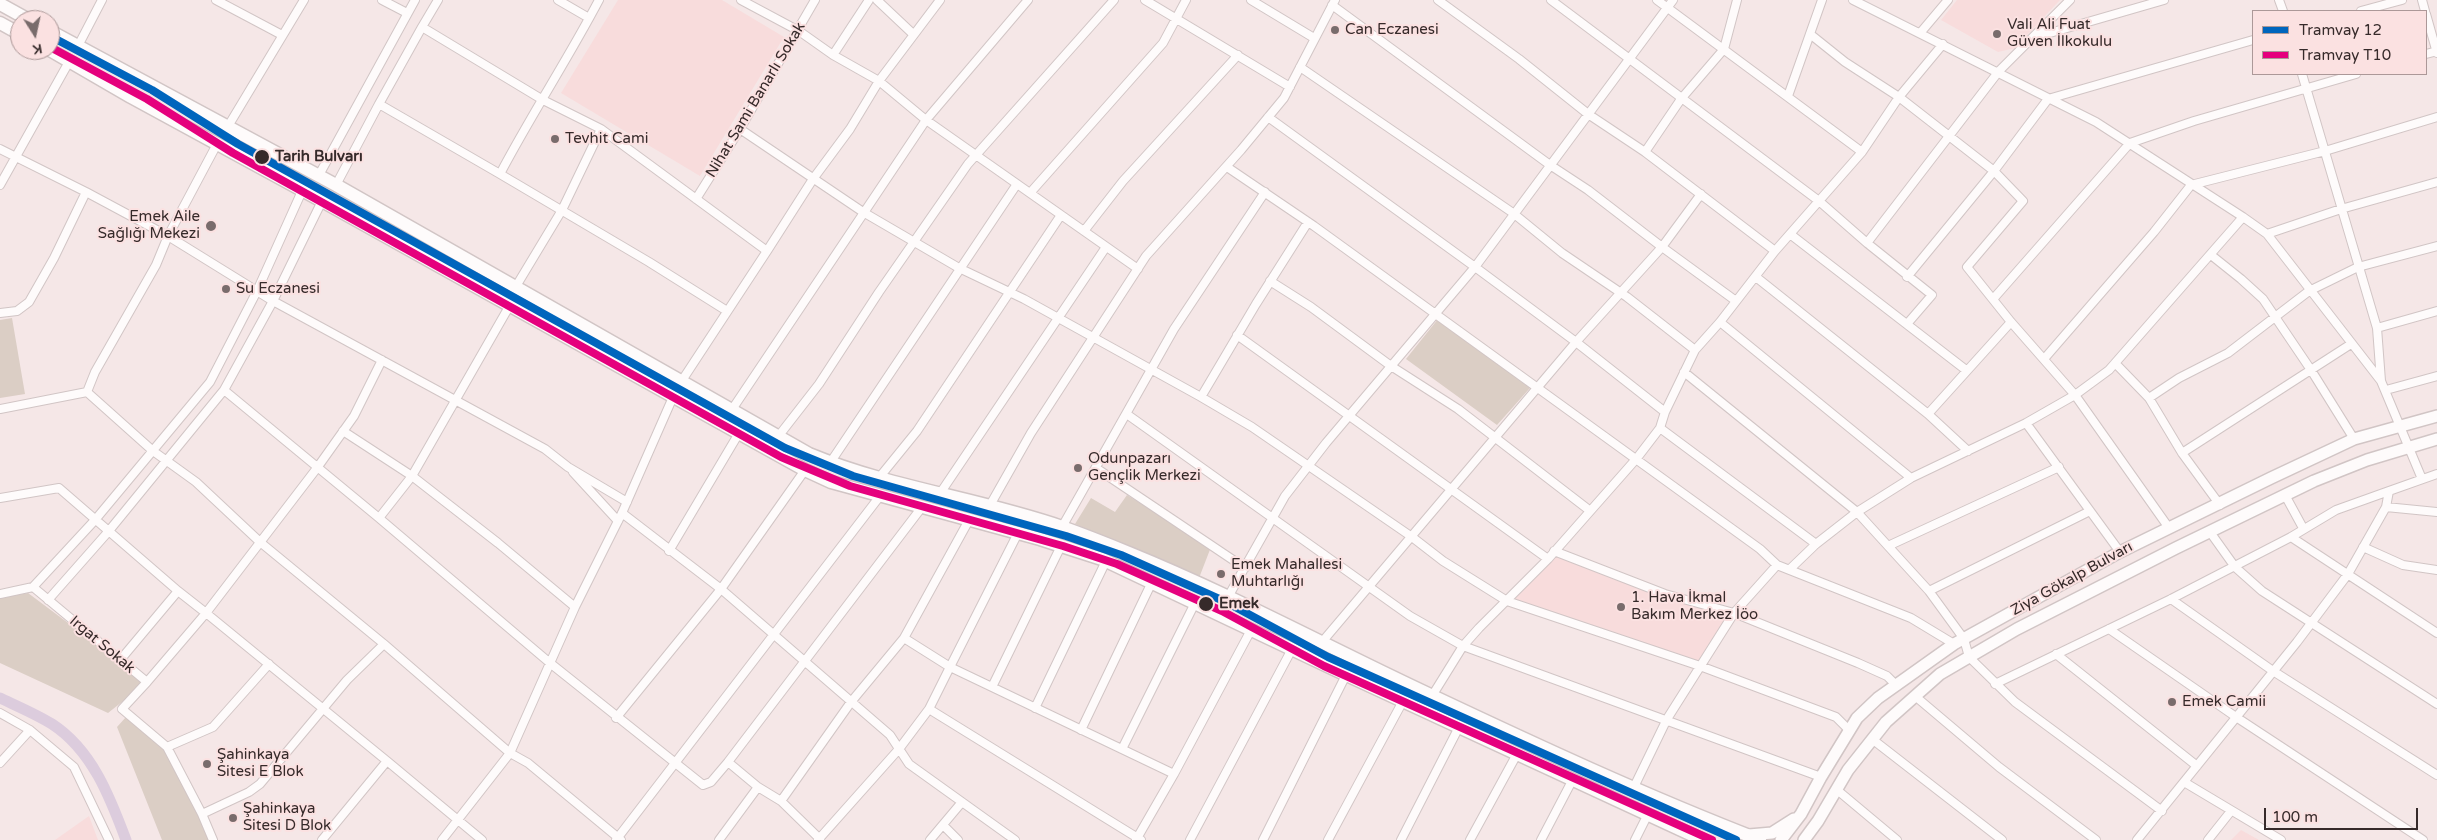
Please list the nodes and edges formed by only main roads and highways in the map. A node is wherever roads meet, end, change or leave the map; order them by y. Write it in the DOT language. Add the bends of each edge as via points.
graph roads {
  1 [pos="60,36"];
  2 [pos="60,55"];
  3 [pos="2437,416"];
  4 [pos="2437,440"];
  5 [pos="1801,814"];
  6 [pos="1818,821"];
  7 [pos="1747,835"];
  8 [pos="1692,837"];
  9 [pos="1703,840"];
  10 [pos="1760,840"];
  11 [pos="1781,840"];
  12 [pos="1804,840"];
  13 [pos="1813,840"];
  1 -- 7 [label="main road" via="336,184 777,438 830,463 878,479 1062,527 1129,553 1432,696"];
  2 -- 8 [label="main road" via="805,470 832,482 1018,533 1106,561"];
  3 -- 5 [label="main road, Ziya Gökalp Bulvarı" via="2354,439 2120,552 1959,641 1878,698 1848,728"];
  4 -- 6 [label="main road, Ziya Gökalp Bulvarı" via="2367,460 2285,495 2017,629 1940,674 1886,722 1836,790"];
  5 -- 7 [label="main road" via="1772,833"];
  5 -- 11 [label="main road, Ziya Gökalp Bulvarı"];
  6 -- 12 [label="main road, Ziya Gökalp Bulvarı"];
  6 -- 13 [label="main road"];
  7 -- 10 [label="main road"];
  8 -- 9 [label="main road"];
}
